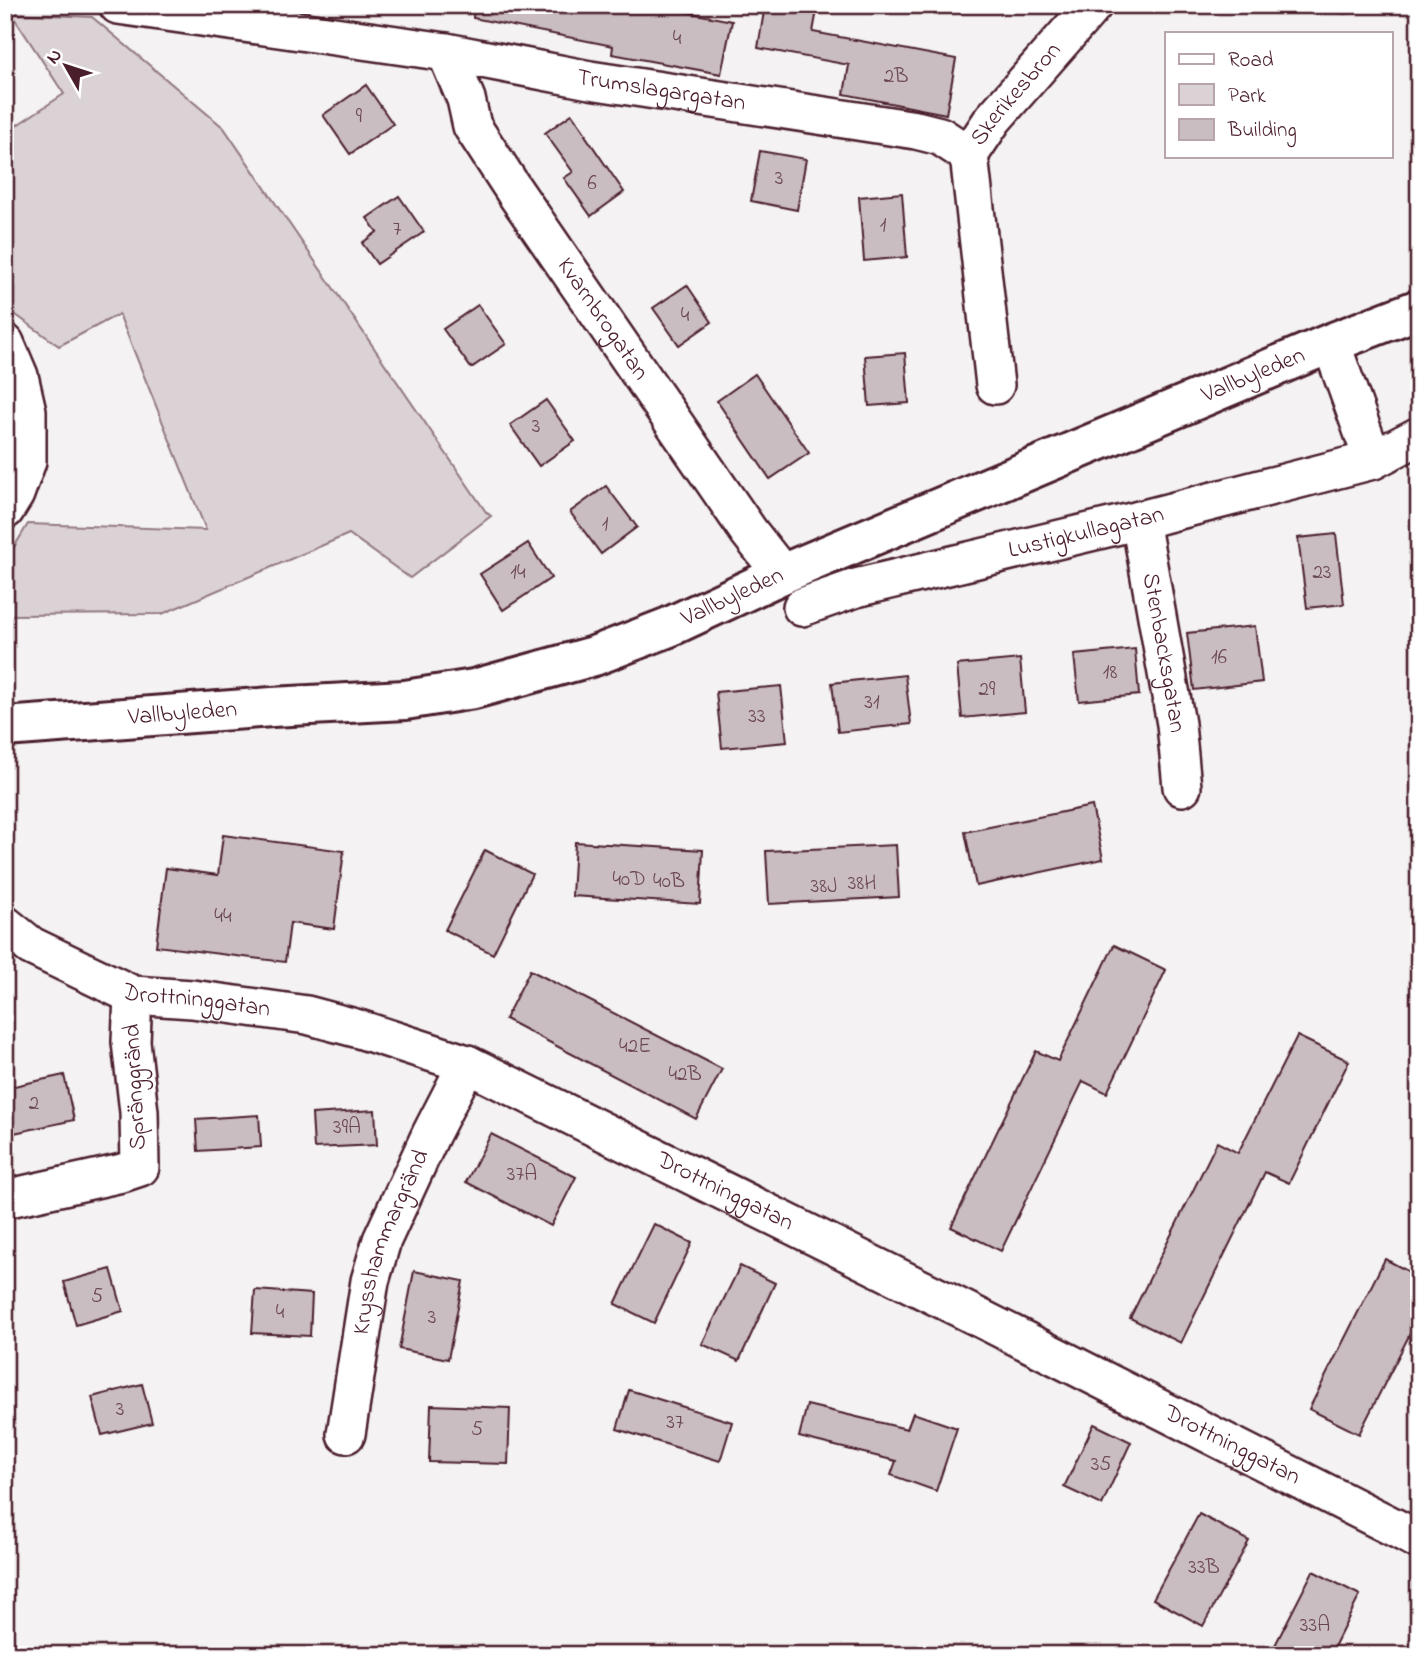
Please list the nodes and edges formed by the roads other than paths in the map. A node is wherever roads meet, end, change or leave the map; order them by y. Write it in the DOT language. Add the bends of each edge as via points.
graph roads {
  1 [pos="118,5"];
  2 [pos="1093,5"];
  3 [pos="446,52"];
  4 [pos="969,155"];
  5 [pos="1419,309"];
  6 [pos="1331,343"];
  7 [pos="5,344"];
  8 [pos="995,385"];
  9 [pos="1419,436"];
  10 [pos="1373,460"];
  11 [pos="5,510"];
  12 [pos="1140,520"];
  13 [pos="782,574"];
  14 [pos="802,607"];
  15 [pos="5,727"];
  16 [pos="1182,788"];
  17 [pos="5,925"];
  18 [pos="133,995"];
  19 [pos="467,1063"];
  20 [pos="5,1199"];
  21 [pos="346,1434"];
  22 [pos="1419,1540"];
  1 -- 3 [label="street, Trumslagargatan"];
  2 -- 4 [label="street, Skerikesbron" via="993,119"];
  3 -- 4 [label="street, Trumslagargatan" via="603,82 916,130 940,136"];
  3 -- 13 [label="street, Kvarnbrogatan" via="472,126"];
  4 -- 8 [label="street"];
  5 -- 6 [label="main road, Vallbyleden"];
  6 -- 10 [label="street"];
  6 -- 13 [label="main road, Vallbyleden"];
  7 -- 11 [label="street" via="27,411 27,461"];
  9 -- 10 [label="street, Lustigkullagatan"];
  10 -- 12 [label="street, Lustigkullagatan"];
  12 -- 14 [label="street, Lustigkullagatan" via="856,588"];
  12 -- 16 [label="street, Stenbacksgatan" via="1176,724"];
  13 -- 15 [label="main road, Vallbyleden" via="594,656 474,689 405,700"];
  17 -- 18 [label="street, Drottninggatan" via="31,946"];
  18 -- 19 [label="street, Drottninggatan" via="307,1015"];
  18 -- 20 [label="street, Spränggränd" via="131,1042 140,1167"];
  19 -- 21 [label="street, Krysshammargränd" via="382,1240 370,1281"];
  19 -- 22 [label="street, Drottninggatan"];
}
